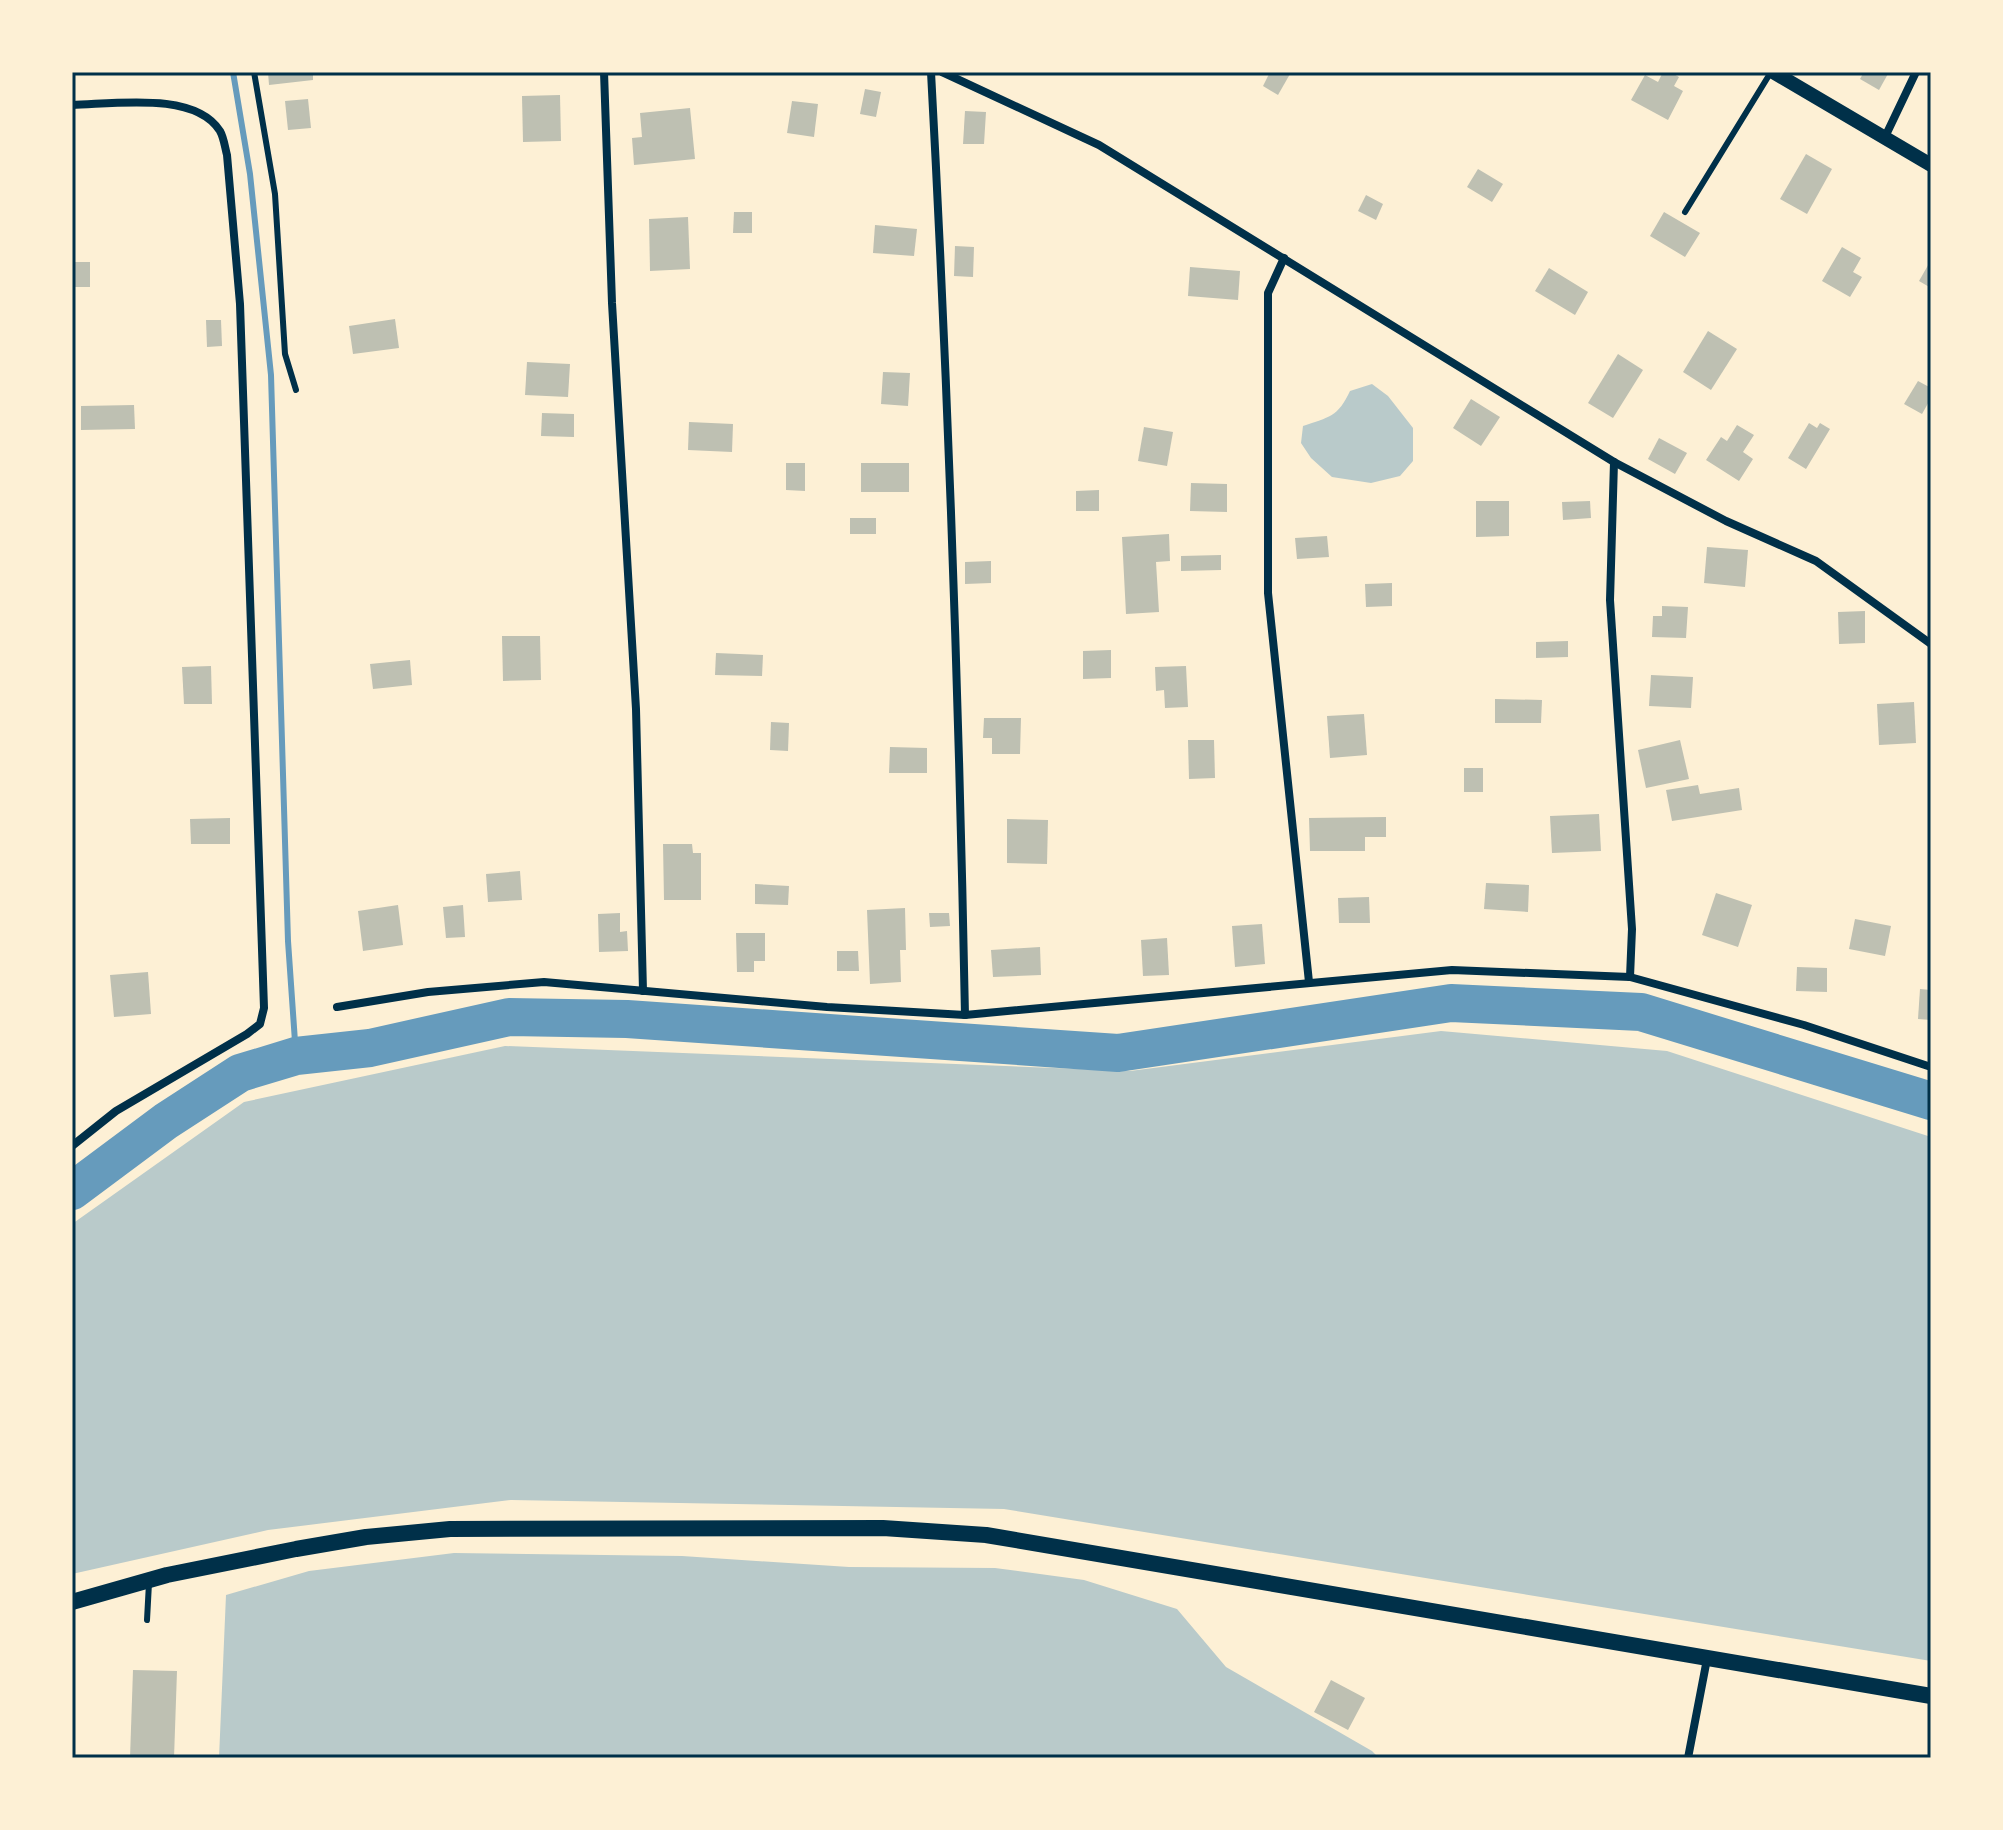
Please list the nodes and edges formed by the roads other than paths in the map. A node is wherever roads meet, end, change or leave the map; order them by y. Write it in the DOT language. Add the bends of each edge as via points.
graph roads {
  1 [pos="254,72"];
  2 [pos="604,72"];
  3 [pos="931,72"];
  4 [pos="942,72"];
  5 [pos="1772,72"];
  6 [pos="1916,72"];
  7 [pos="72,105"];
  8 [pos="1885,137"];
  9 [pos="1931,165"];
  10 [pos="1685,212"];
  11 [pos="1284,258"];
  12 [pos="296,390"];
  13 [pos="1614,462"];
  14 [pos="1931,646"];
  15 [pos="1630,977"];
  16 [pos="1309,982"];
  17 [pos="643,991"];
  18 [pos="337,1007"];
  19 [pos="965,1015"];
  20 [pos="1931,1067"];
  21 [pos="72,1146"];
  22 [pos="149,1580"];
  23 [pos="72,1602"];
  24 [pos="147,1620"];
  25 [pos="1707,1659"];
  26 [pos="1931,1696"];
  27 [pos="1688,1758"];
  1 -- 12 [label="lane" via="275,194 285,354"];
  2 -- 17 [label="street" via="636,709"];
  3 -- 19 [label="street" via="958,679"];
  4 -- 11 [label="street" via="1099,145"];
  5 -- 8 [label="street"];
  5 -- 10 [label="lane"];
  6 -- 8 [label="street"];
  7 -- 21 [label="street" via="176,104 202,113 221,132 227,155 240,304 264,1008 260,1024 247,1034 116,1111"];
  8 -- 9 [label="street"];
  11 -- 13 [label="street"];
  11 -- 16 [label="street" via="1268,293 1268,593"];
  13 -- 14 [label="street" via="1816,561"];
  13 -- 15 [label="street" via="1610,600 1632,929"];
  15 -- 16 [label="street" via="1452,970"];
  15 -- 20 [label="street"];
  16 -- 19 [label="street"];
  17 -- 18 [label="street" via="544,982"];
  17 -- 19 [label="street"];
  22 -- 23 [label="main road"];
  22 -- 24 [label="lane"];
  22 -- 25 [label="main road" via="366,1537 450,1529 883,1528 986,1535"];
  25 -- 26 [label="main road"];
  25 -- 27 [label="street"];
}
